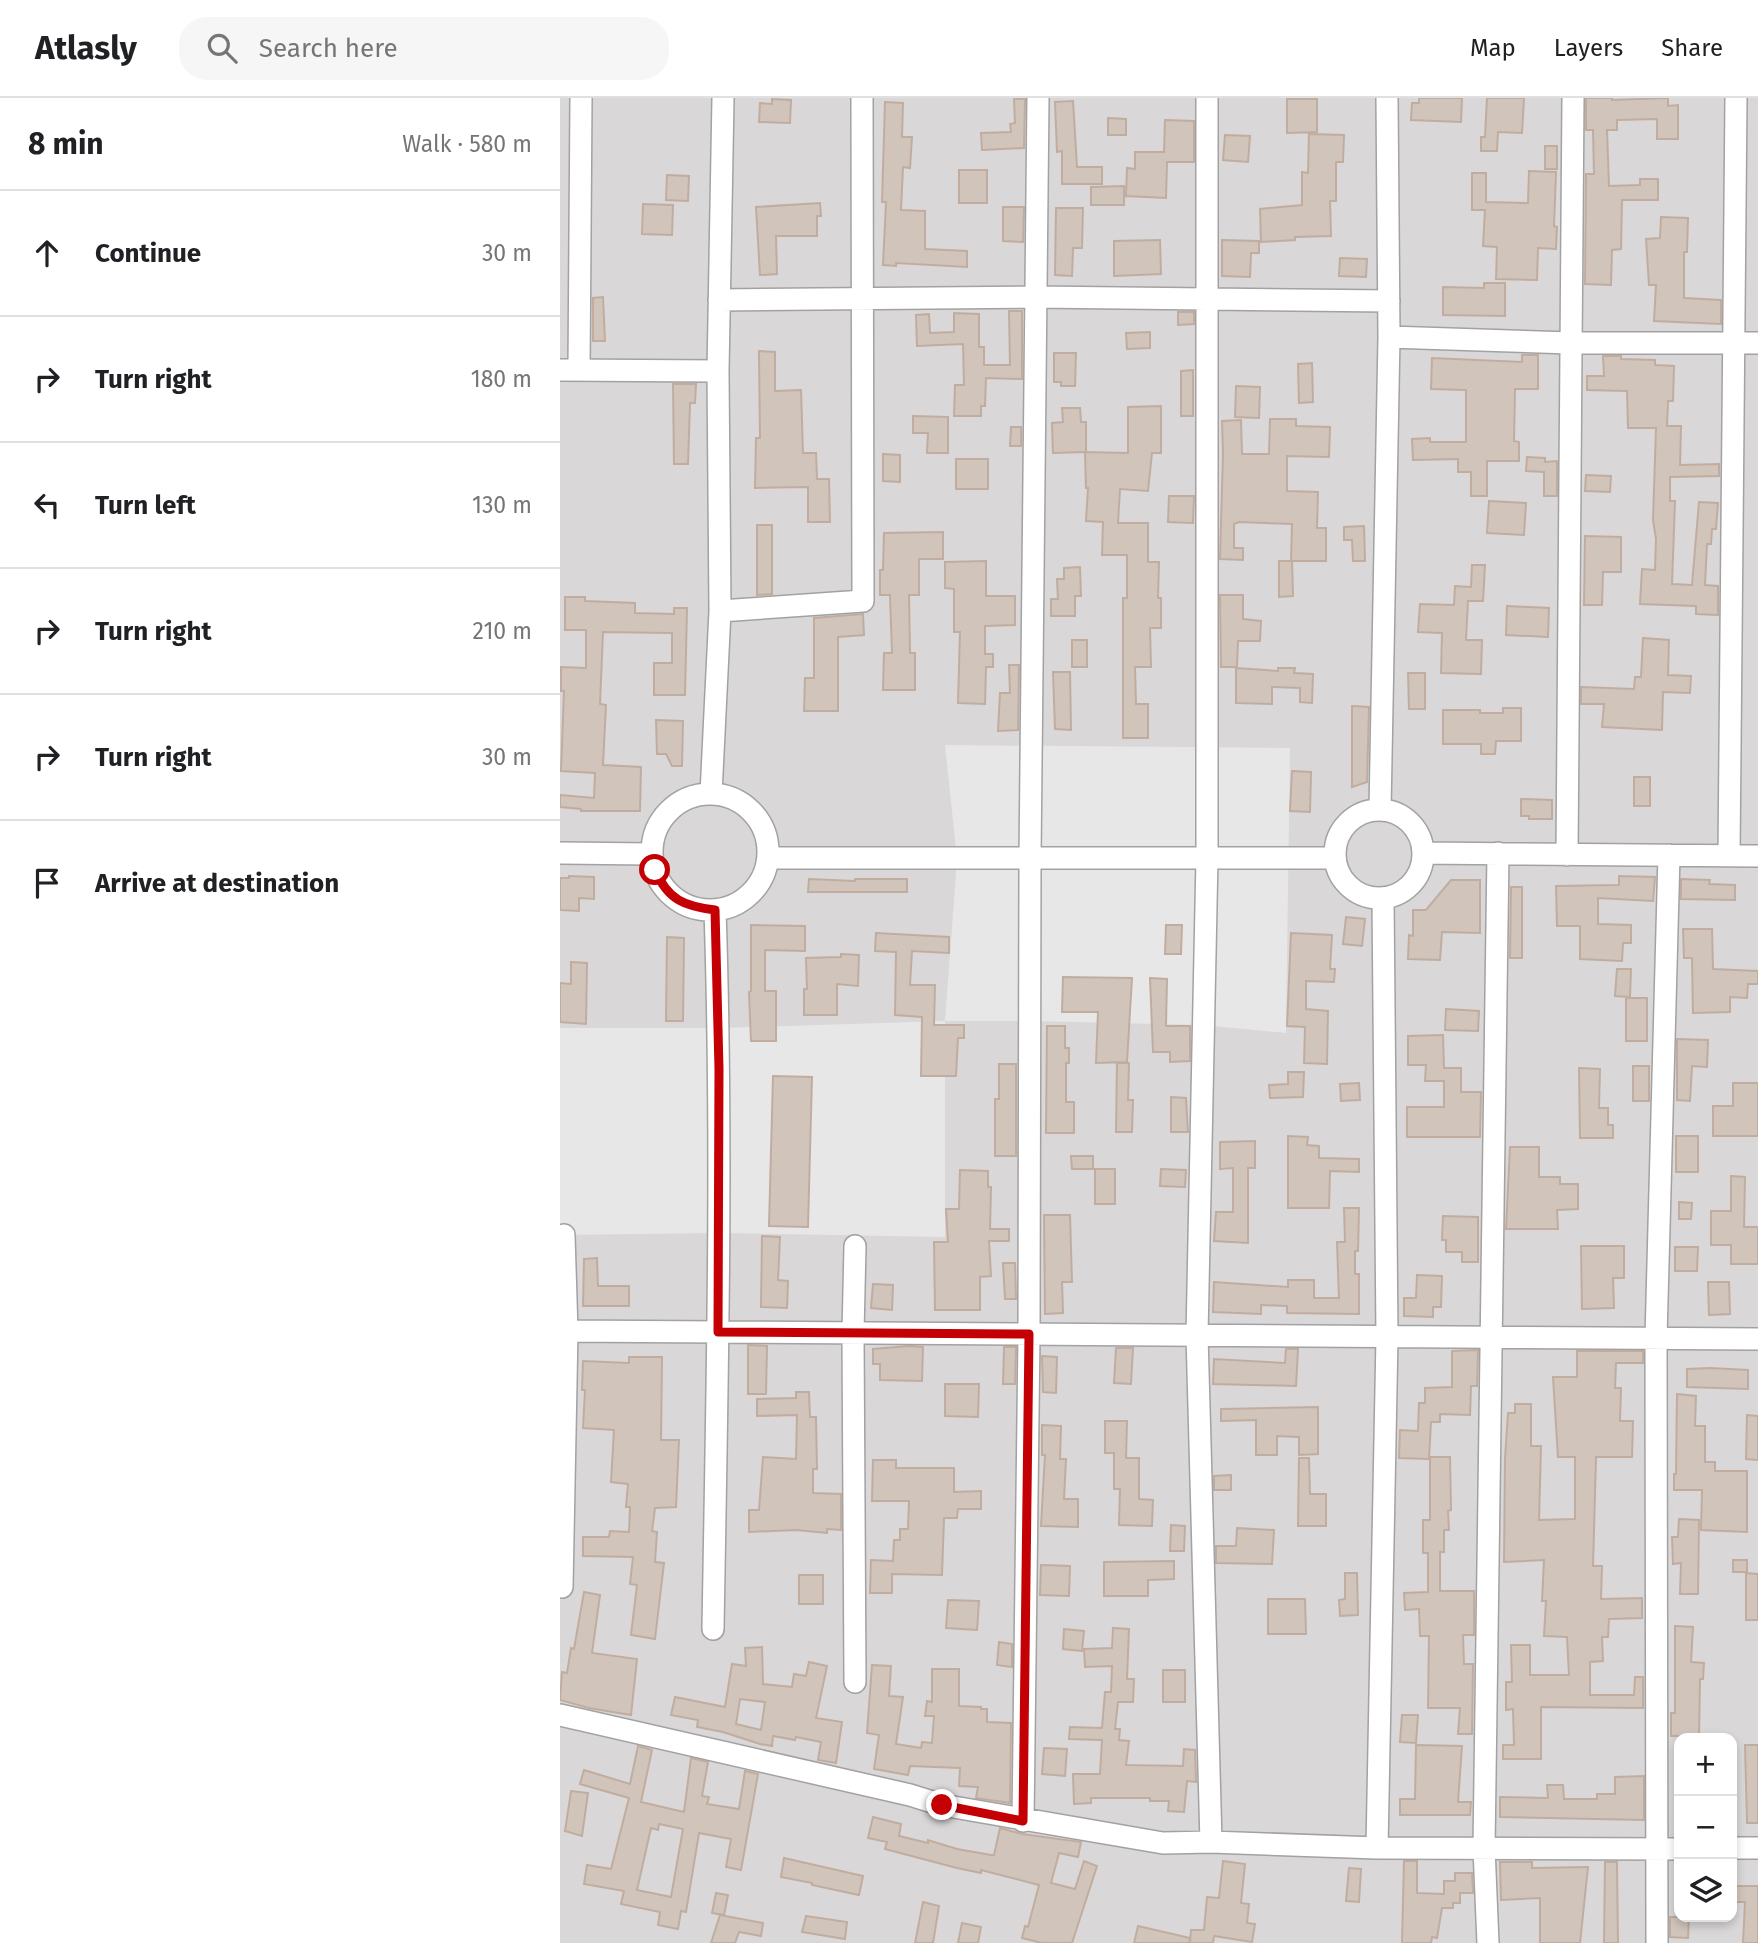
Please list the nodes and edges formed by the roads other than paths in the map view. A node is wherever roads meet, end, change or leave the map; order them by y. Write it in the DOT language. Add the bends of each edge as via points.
graph roads {
  1 [pos="581,98"];
  2 [pos="723,98"];
  3 [pos="862,98"];
  4 [pos="1038,98"];
  5 [pos="1207,98"];
  6 [pos="1387,98"];
  7 [pos="1573,98"];
  8 [pos="1736,98"];
  9 [pos="1036,297"];
  10 [pos="1206,298"];
  11 [pos="861,299"];
  12 [pos="719,300"];
  13 [pos="1389,301"];
  14 [pos="1389,337"];
  15 [pos="1571,343"];
  16 [pos="1734,344"];
  17 [pos="1758,344"];
  18 [pos="570,370"];
  19 [pos="718,371"];
  20 [pos="720,611"];
  21 [pos="711,794"];
  22 [pos="1380,810"];
  23 [pos="560,853"];
  24 [pos="1423,853"];
  25 [pos="1498,853"];
  26 [pos="652,854"];
  27 [pos="1567,855"];
  28 [pos="1669,855"];
  29 [pos="1729,855"];
  30 [pos="1758,856"];
  31 [pos="768,858"];
  32 [pos="1030,858"];
  33 [pos="1207,858"];
  34 [pos="1335,858"];
  35 [pos="1383,898"];
  36 [pos="715,910"];
  37 [pos="564,1235"];
  38 [pos="855,1246"];
  39 [pos="563,1331"];
  40 [pos="718,1332"];
  41 [pos="853,1333"];
  42 [pos="1029,1334"];
  43 [pos="1198,1335"];
  44 [pos="1387,1336"];
  45 [pos="1490,1337"];
  46 [pos="1656,1338"];
  47 [pos="1758,1339"];
  48 [pos="562,1587"];
  49 [pos="713,1629"];
  50 [pos="855,1682"];
  51 [pos="560,1715"];
  52 [pos="1023,1821"];
  53 [pos="1211,1842"];
  54 [pos="1377,1848"];
  55 [pos="1484,1848"];
  56 [pos="1737,1848"];
  57 [pos="1758,1848"];
  58 [pos="1656,1849"];
  59 [pos="1674,1849"];
  60 [pos="1488,1943"];
  61 [pos="1657,1943"];
  1 -- 18 [label="street"];
  2 -- 12 [label="street"];
  3 -- 11 [label="street"];
  4 -- 9 [label="street"];
  5 -- 10 [label="street"];
  6 -- 13 [label="street"];
  7 -- 15 [label="street"];
  8 -- 16 [label="street"];
  9 -- 10 [label="street"];
  9 -- 11 [label="street"];
  9 -- 32 [label="street"];
  10 -- 13 [label="street"];
  10 -- 33 [label="street"];
  11 -- 12 [label="street"];
  11 -- 20 [label="street" via="863,601"];
  12 -- 19 [label="street"];
  13 -- 14 [label="street"];
  14 -- 15 [label="street"];
  14 -- 22 [label="street"];
  15 -- 16 [label="street"];
  15 -- 27 [label="street"];
  16 -- 17 [label="street"];
  16 -- 29 [label="street"];
  18 -- 19 [label="street"];
  19 -- 20 [label="street"];
  20 -- 21 [label="street"];
  21 -- 26 [label="street" via="683,801 667,814 654,837"];
  21 -- 31 [label="street" via="733,799 754,815 766,838"];
  22 -- 24 [label="street" via="1410,823"];
  22 -- 34 [label="street" via="1351,820 1338,837"];
  23 -- 26 [label="street"];
  24 -- 25 [label="street"];
  24 -- 35 [label="street" via="1412,884"];
  25 -- 27 [label="street"];
  25 -- 45 [label="street"];
  26 -- 36 [label="street" via="660,880 673,897 692,907"];
  27 -- 28 [label="street"];
  28 -- 29 [label="street"];
  28 -- 46 [label="street"];
  29 -- 30 [label="street"];
  31 -- 32 [label="street"];
  31 -- 36 [label="street" via="752,892 734,905"];
  32 -- 33 [label="street"];
  32 -- 42 [label="street"];
  33 -- 34 [label="street"];
  33 -- 43 [label="street"];
  34 -- 35 [label="street" via="1347,885 1364,895"];
  35 -- 44 [label="street"];
  36 -- 40 [label="street"];
  37 -- 39 [label="street"];
  38 -- 41 [label="street"];
  39 -- 40 [label="street"];
  39 -- 48 [label="street"];
  40 -- 41 [label="street"];
  40 -- 49 [label="street"];
  41 -- 42 [label="street"];
  41 -- 50 [label="street"];
  42 -- 43 [label="street"];
  42 -- 52 [label="street"];
  43 -- 44 [label="street"];
  43 -- 53 [label="street"];
  44 -- 45 [label="street"];
  44 -- 54 [label="street"];
  45 -- 46 [label="street"];
  45 -- 55 [label="street"];
  46 -- 47 [label="street"];
  46 -- 58 [label="street"];
  51 -- 52 [label="street"];
  52 -- 53 [label="street" via="1164,1843"];
  53 -- 54 [label="street"];
  54 -- 55 [label="street"];
  55 -- 58 [label="street"];
  55 -- 60 [label="street"];
  56 -- 57 [label="street"];
  58 -- 59 [label="street"];
  58 -- 61 [label="street"];
}
